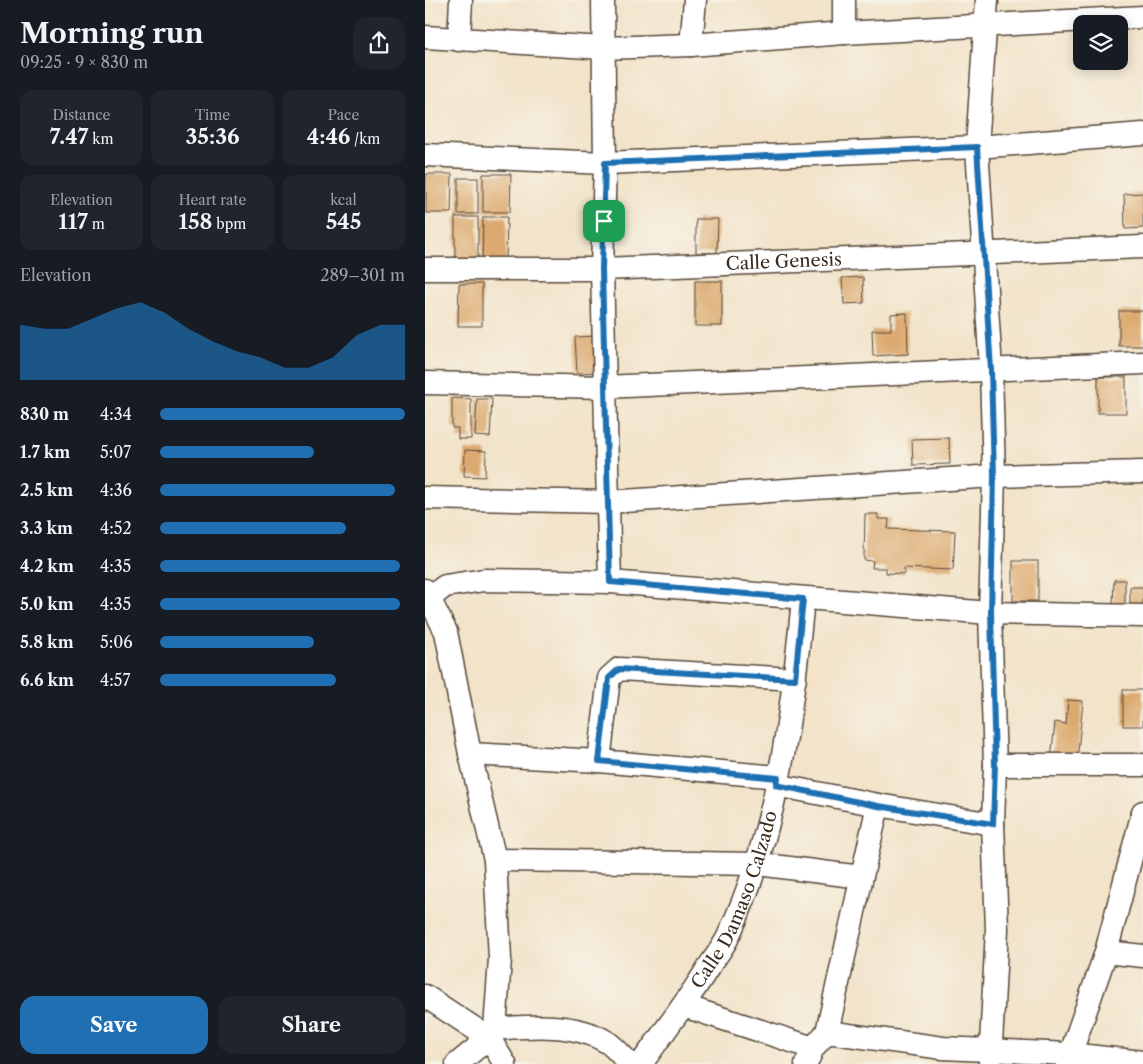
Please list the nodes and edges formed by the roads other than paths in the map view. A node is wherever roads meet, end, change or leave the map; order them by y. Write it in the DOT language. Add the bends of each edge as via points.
graph roads {
  1 [pos="461,0"];
  2 [pos="603,0"];
  3 [pos="695,0"];
  4 [pos="844,0"];
  5 [pos="987,0"];
  6 [pos="1143,17"];
  7 [pos="985,27"];
  8 [pos="844,33"];
  9 [pos="425,37"];
  10 [pos="459,40"];
  11 [pos="691,45"];
  12 [pos="604,48"];
  13 [pos="1143,134"];
  14 [pos="977,147"];
  15 [pos="425,155"];
  16 [pos="605,163"];
  17 [pos="1143,247"];
  18 [pos="984,254"];
  19 [pos="425,269"];
  20 [pos="602,269"];
  21 [pos="1143,363"];
  22 [pos="991,370"];
  23 [pos="425,382"];
  24 [pos="604,386"];
  25 [pos="1143,472"];
  26 [pos="994,476"];
  27 [pos="425,498"];
  28 [pos="609,502"];
  29 [pos="610,582"];
  30 [pos="427,598"];
  31 [pos="803,599"];
  32 [pos="991,613"];
  33 [pos="1143,616"];
  34 [pos="795,679"];
  35 [pos="470,754"];
  36 [pos="599,761"];
  37 [pos="995,765"];
  38 [pos="1143,766"];
  39 [pos="777,781"];
  40 [pos="878,806"];
  41 [pos="1143,812"];
  42 [pos="993,824"];
  43 [pos="495,860"];
  44 [pos="758,864"];
  45 [pos="861,877"];
  46 [pos="1106,952"];
  47 [pos="1143,956"];
  48 [pos="425,996"];
  49 [pos="684,1006"];
  50 [pos="492,1033"];
  51 [pos="815,1048"];
  52 [pos="990,1057"];
  53 [pos="1068,1059"];
  54 [pos="1143,1062"];
  55 [pos="457,1064"];
  56 [pos="505,1064"];
  57 [pos="630,1064"];
  58 [pos="641,1064"];
  1 -- 10 [label="street"];
  2 -- 12 [label="street"];
  3 -- 11 [label="street"];
  4 -- 8 [label="street"];
  5 -- 7 [label="street"];
  6 -- 7 [label="street"];
  7 -- 8 [label="street"];
  7 -- 14 [label="street"];
  8 -- 11 [label="street"];
  9 -- 10 [label="street"];
  10 -- 12 [label="street"];
  11 -- 12 [label="street"];
  12 -- 16 [label="street"];
  13 -- 14 [label="street"];
  14 -- 16 [label="street"];
  14 -- 18 [label="street"];
  15 -- 16 [label="street"];
  16 -- 20 [label="street"];
  17 -- 18 [label="street, Calle Genesis"];
  18 -- 20 [label="street, Calle Genesis"];
  18 -- 22 [label="street"];
  19 -- 20 [label="street, Calle Genesis"];
  20 -- 24 [label="street"];
  21 -- 22 [label="street"];
  22 -- 24 [label="street"];
  22 -- 26 [label="street"];
  23 -- 24 [label="street"];
  24 -- 28 [label="street"];
  25 -- 26 [label="street"];
  26 -- 28 [label="street"];
  26 -- 32 [label="street"];
  27 -- 28 [label="street"];
  28 -- 29 [label="street"];
  29 -- 30 [label="street" via="484,580 445,586"];
  29 -- 31 [label="street"];
  30 -- 35 [label="street" via="445,632"];
  31 -- 32 [label="street"];
  31 -- 34 [label="street, Calle Damaso Calzado"];
  32 -- 33 [label="street"];
  32 -- 37 [label="street"];
  34 -- 36 [label="street" via="619,669 609,678"];
  34 -- 39 [label="street, Calle Damaso Calzado"];
  35 -- 36 [label="street"];
  35 -- 43 [label="street"];
  36 -- 39 [label="street"];
  37 -- 38 [label="street"];
  37 -- 42 [label="street"];
  39 -- 40 [label="street"];
  39 -- 44 [label="street, Calle Damaso Calzado"];
  40 -- 42 [label="street"];
  40 -- 45 [label="street"];
  41 -- 46 [label="street"];
  42 -- 52 [label="street" via="997,929"];
  43 -- 44 [label="street"];
  43 -- 50 [label="street" via="500,959"];
  44 -- 45 [label="street"];
  44 -- 49 [label="street, Calle Damaso Calzado" via="726,940"];
  45 -- 51 [label="street"];
  46 -- 47 [label="street"];
  46 -- 53 [label="street"];
  48 -- 50 [label="street"];
  49 -- 51 [label="street"];
  49 -- 58 [label="street, Calle Damaso Calzado"];
  50 -- 55 [label="street"];
  50 -- 56 [label="street"];
  50 -- 57 [label="street" via="536,1025 573,1030 607,1042"];
  51 -- 52 [label="street" via="943,1048"];
  52 -- 53 [label="street"];
  53 -- 54 [label="street"];
}
